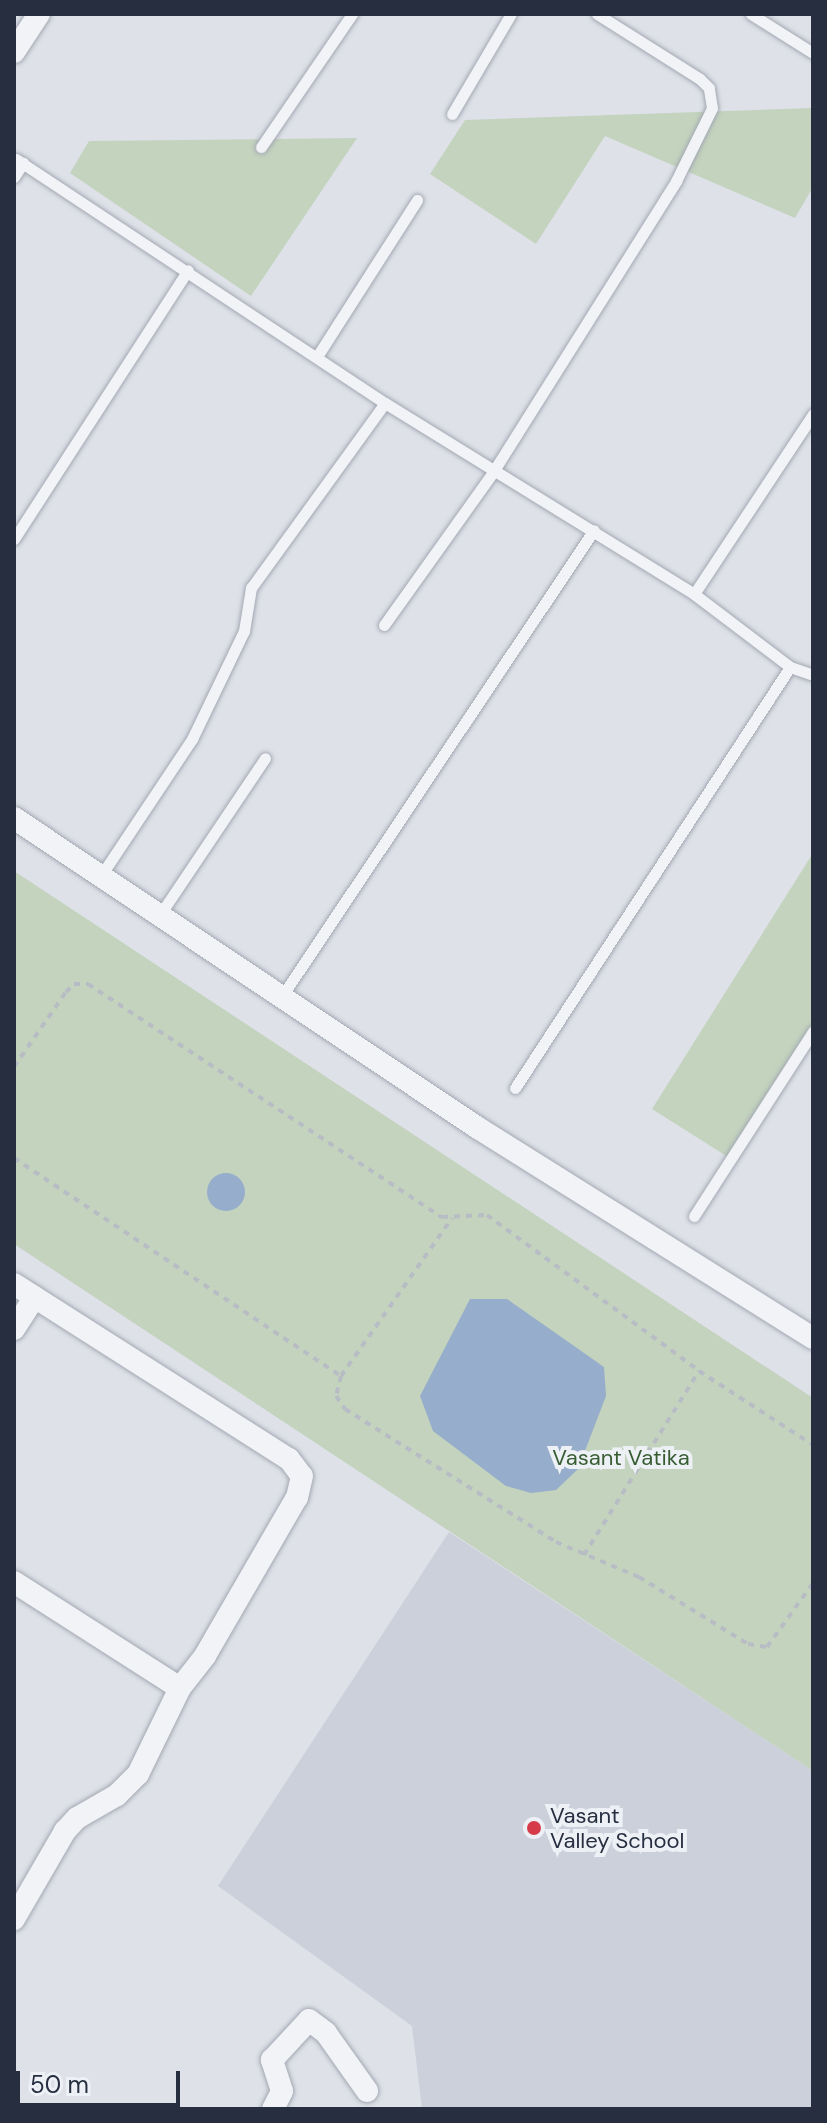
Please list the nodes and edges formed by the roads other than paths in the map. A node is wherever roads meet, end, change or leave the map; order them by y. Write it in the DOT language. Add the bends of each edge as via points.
graph roads {
  1 [pos="39,14"];
  2 [pos="352,14"];
  3 [pos="511,14"];
  4 [pos="597,14"];
  5 [pos="751,14"];
  6 [pos="14,52"];
  7 [pos="813,53"];
  8 [pos="452,114"];
  9 [pos="261,147"];
  10 [pos="14,177"];
  11 [pos="417,200"];
  12 [pos="188,270"];
  13 [pos="318,355"];
  14 [pos="385,403"];
  15 [pos="813,414"];
  16 [pos="493,472"];
  17 [pos="594,530"];
  18 [pos="14,539"];
  19 [pos="694,594"];
  20 [pos="384,625"];
  21 [pos="790,667"];
  22 [pos="813,675"];
  23 [pos="265,758"];
  24 [pos="14,818"];
  25 [pos="100,877"];
  26 [pos="158,917"];
  27 [pos="280,999"];
  28 [pos="813,1031"];
  29 [pos="515,1088"];
  30 [pos="694,1216"];
  31 [pos="14,1284"];
  32 [pos="35,1297"];
  33 [pos="14,1329"];
  34 [pos="813,1338"];
  35 [pos="14,1582"];
  36 [pos="180,1688"];
  37 [pos="14,1919"];
  38 [pos="367,2091"];
  39 [pos="273,2109"];
  1 -- 6 [label="street"];
  2 -- 9 [label="lane"];
  3 -- 8 [label="lane"];
  4 -- 16 [label="lane" via="700,79 709,88 712,108 676,181"];
  5 -- 7 [label="lane"];
  10 -- 12 [label="lane" via="20,161"];
  11 -- 13 [label="lane"];
  12 -- 13 [label="lane"];
  12 -- 18 [label="lane"];
  13 -- 14 [label="lane"];
  14 -- 16 [label="lane"];
  14 -- 25 [label="lane" via="251,588 244,631 192,739"];
  15 -- 19 [label="lane"];
  16 -- 17 [label="lane"];
  16 -- 20 [label="lane"];
  17 -- 19 [label="lane"];
  17 -- 27 [label="lane"];
  19 -- 21 [label="lane"];
  21 -- 22 [label="lane"];
  21 -- 29 [label="lane"];
  23 -- 26 [label="lane"];
  24 -- 25 [label="street"];
  25 -- 26 [label="street"];
  26 -- 27 [label="street"];
  27 -- 34 [label="street"];
  28 -- 30 [label="lane"];
  31 -- 32 [label="street"];
  32 -- 33 [label="street"];
  32 -- 36 [label="street" via="289,1459 302,1476 297,1497 230,1615"];
  35 -- 36 [label="street"];
  36 -- 37 [label="street" via="138,1774 65,1831"];
  38 -- 39 [label="street" via="326,2033 309,2020 272,2060 282,2091"];
}
